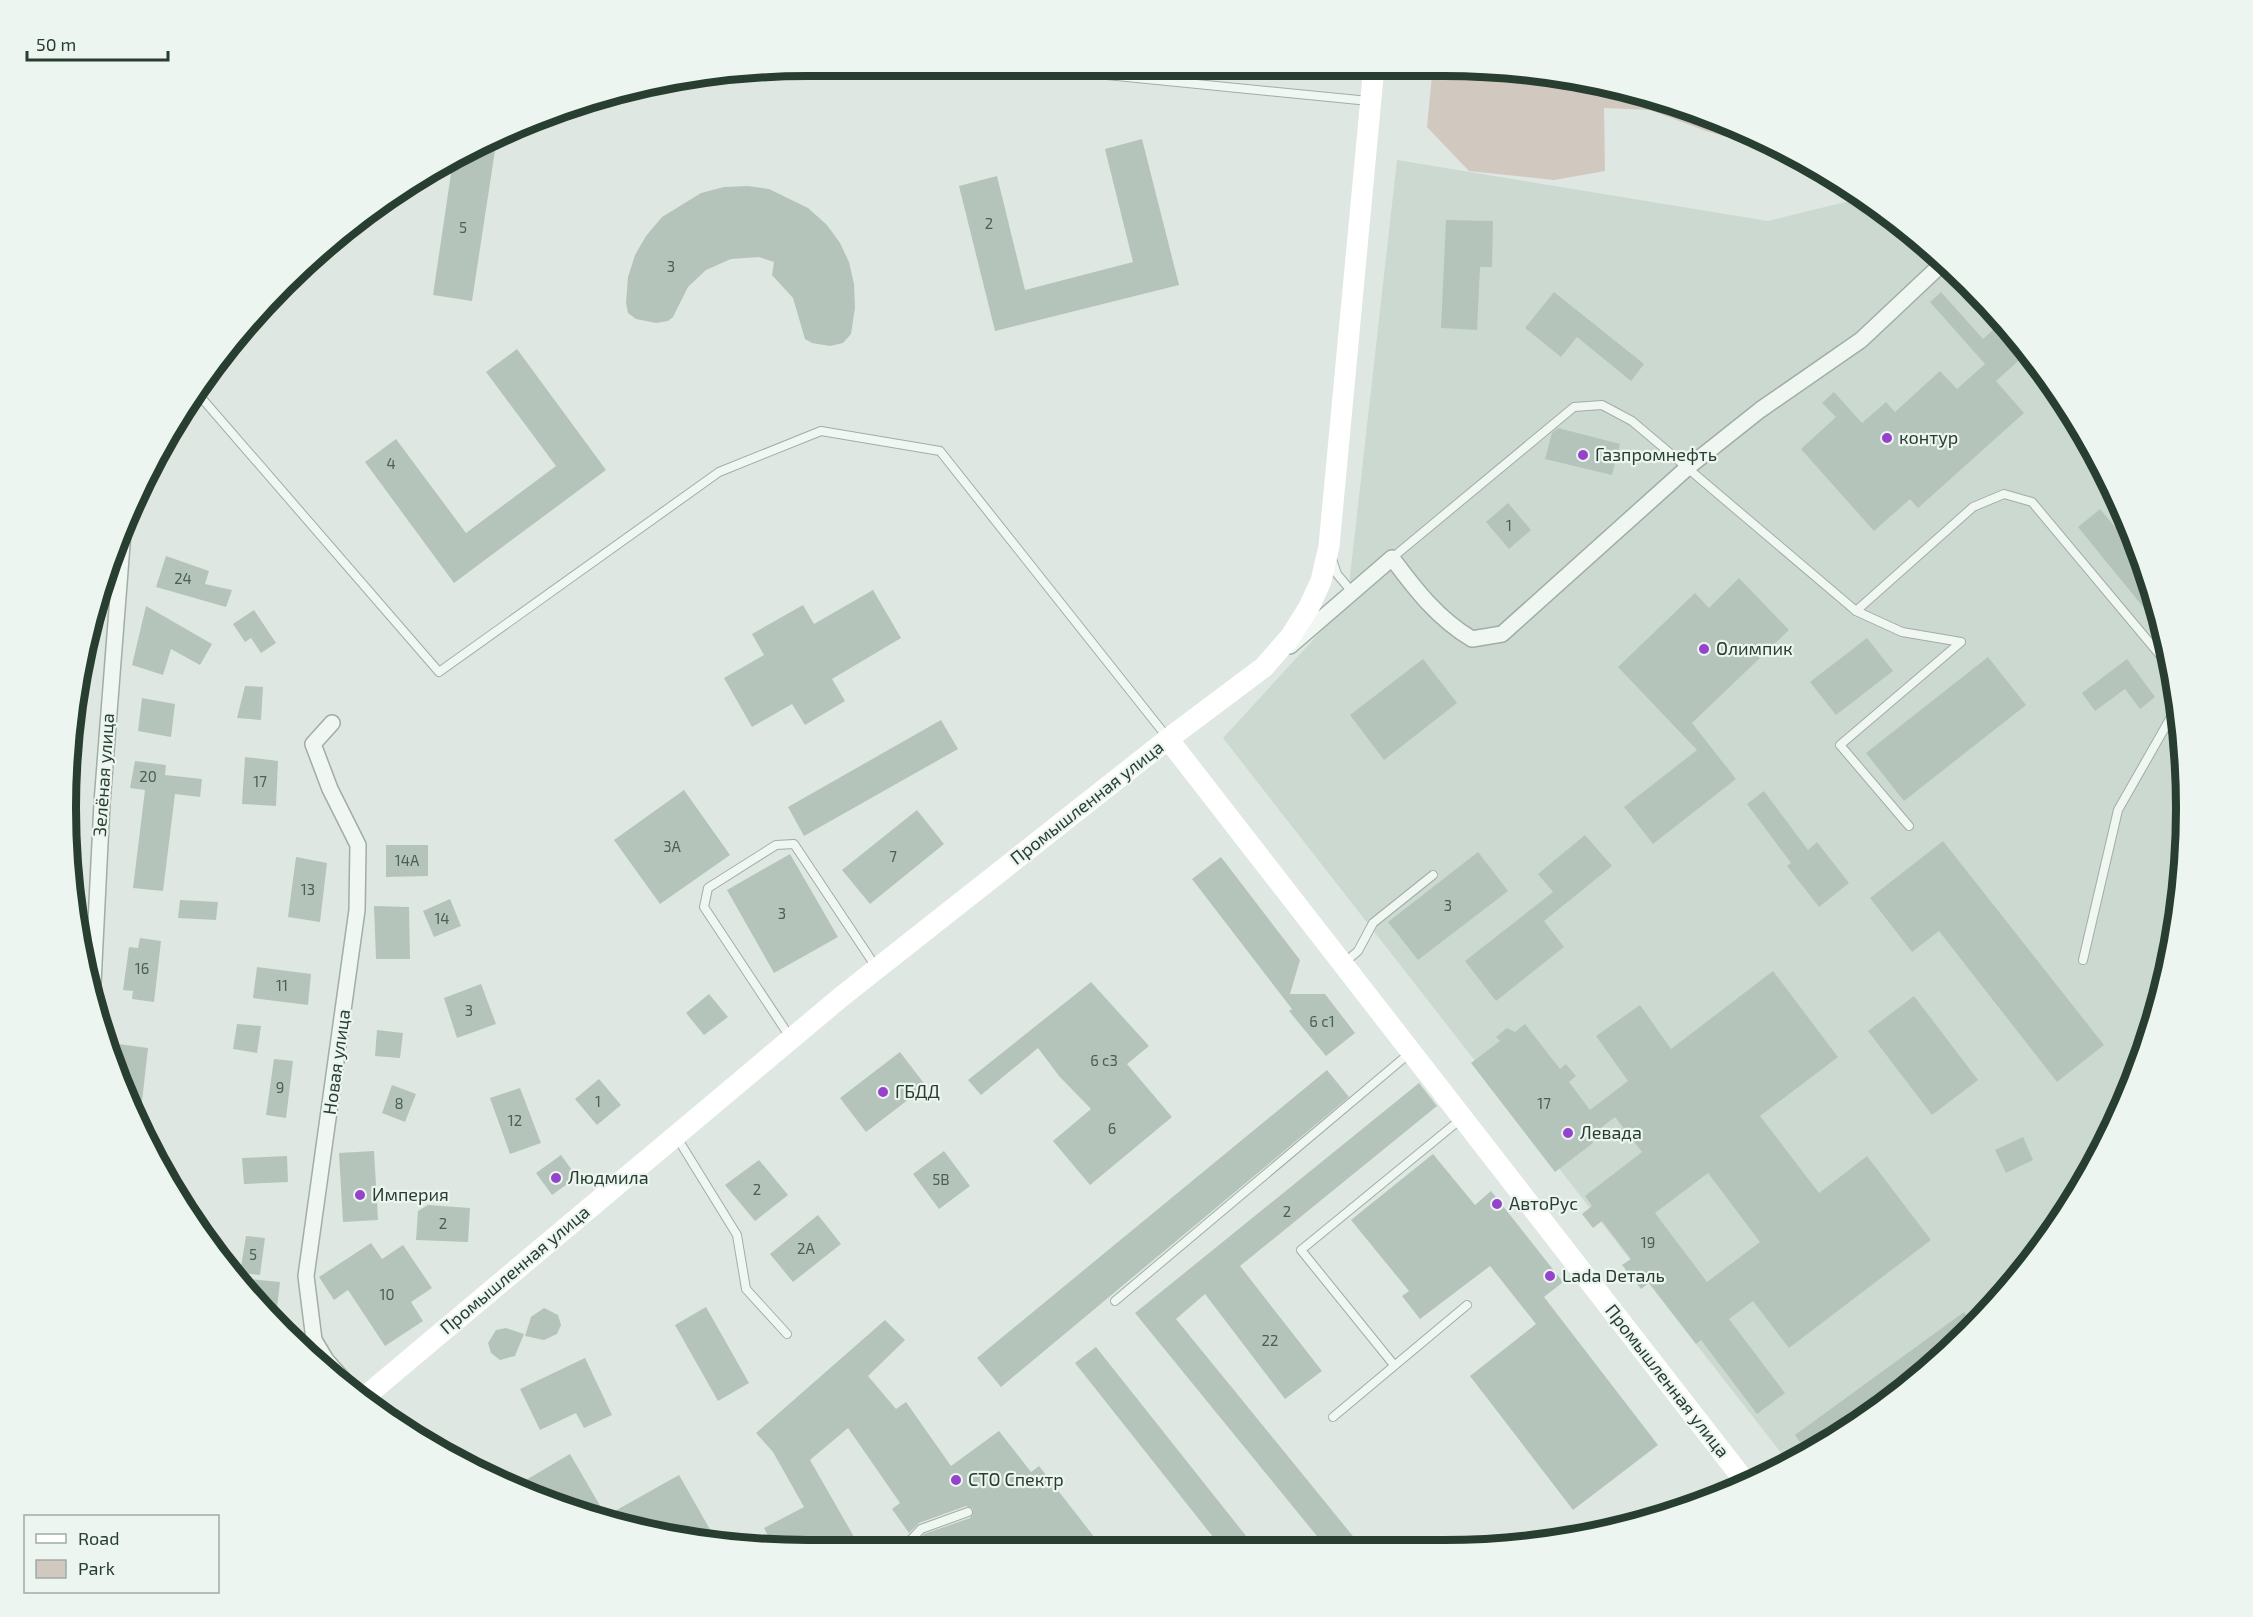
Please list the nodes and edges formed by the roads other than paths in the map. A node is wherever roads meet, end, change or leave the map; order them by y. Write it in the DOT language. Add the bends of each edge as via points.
graph roads {
  1 [pos="1117,76"];
  2 [pos="1373,76"];
  3 [pos="1371,101"];
  4 [pos="1938,268"];
  5 [pos="203,398"];
  6 [pos="1688,468"];
  7 [pos="1329,546"];
  8 [pos="122,555"];
  9 [pos="1392,558"];
  10 [pos="1353,594"];
  11 [pos="1856,611"];
  12 [pos="2160,655"];
  13 [pos="1264,667"];
  14 [pos="2171,718"];
  15 [pos="332,723"];
  16 [pos="1168,738"];
  17 [pos="1909,826"];
  18 [pos="1432,875"];
  19 [pos="93,959"];
  20 [pos="2083,960"];
  21 [pos="1344,963"];
  22 [pos="877,968"];
  23 [pos="791,1039"];
  24 [pos="1412,1051"];
  25 [pos="1463,1117"];
  26 [pos="676,1135"];
  27 [pos="1115,1301"];
  28 [pos="1467,1305"];
  29 [pos="787,1334"];
  30 [pos="325,1358"];
  31 [pos="1394,1365"];
  32 [pos="369,1393"];
  33 [pos="1333,1417"];
  34 [pos="1742,1477"];
  35 [pos="968,1512"];
  36 [pos="911,1540"];
  1 -- 3 [label="lane"];
  2 -- 3 [label="main road"];
  3 -- 7 [label="main road"];
  4 -- 6 [label="street" via="1861,340 1760,410"];
  5 -- 16 [label="lane" via="439,672 719,472 821,431 940,451"];
  6 -- 9 [label="lane" via="1632,421 1602,405 1574,407"];
  6 -- 9 [label="street" via="1502,634 1472,639 1453,628 1421,596"];
  6 -- 11 [label="lane"];
  7 -- 10 [label="lane" via="1333,566"];
  7 -- 13 [label="main road" via="1321,581 1309,607"];
  8 -- 19 [label="street, Зелёная улица"];
  9 -- 10 [label="street"];
  10 -- 13 [label="street"];
  11 -- 12 [label="lane" via="1973,507 2004,494 2032,502"];
  11 -- 17 [label="lane" via="1902,632 1961,642 1840,745"];
  13 -- 16 [label="main road"];
  14 -- 20 [label="lane" via="2118,810"];
  15 -- 30 [label="street, Новая улица" via="313,744 358,845 357,910 306,1276 314,1340"];
  16 -- 21 [label="main road, Промышленная улица"];
  16 -- 22 [label="main road, Промышленная улица"];
  18 -- 21 [label="lane" via="1373,923 1358,951"];
  21 -- 24 [label="main road, Промышленная улица"];
  22 -- 23 [label="main road, Промышленная улица"];
  22 -- 23 [label="lane" via="794,844 776,845 708,888 704,907"];
  23 -- 26 [label="main road, Промышленная улица"];
  24 -- 25 [label="main road, Промышленная улица"];
  24 -- 27 [label="lane"];
  25 -- 31 [label="lane" via="1301,1250"];
  25 -- 34 [label="main road, Промышленная улица"];
  26 -- 29 [label="lane" via="737,1235 746,1289"];
  26 -- 32 [label="main road, Промышленная улица"];
  28 -- 31 [label="lane"];
  31 -- 33 [label="lane"];
  35 -- 36 [label="lane" via="921,1529"];
}
